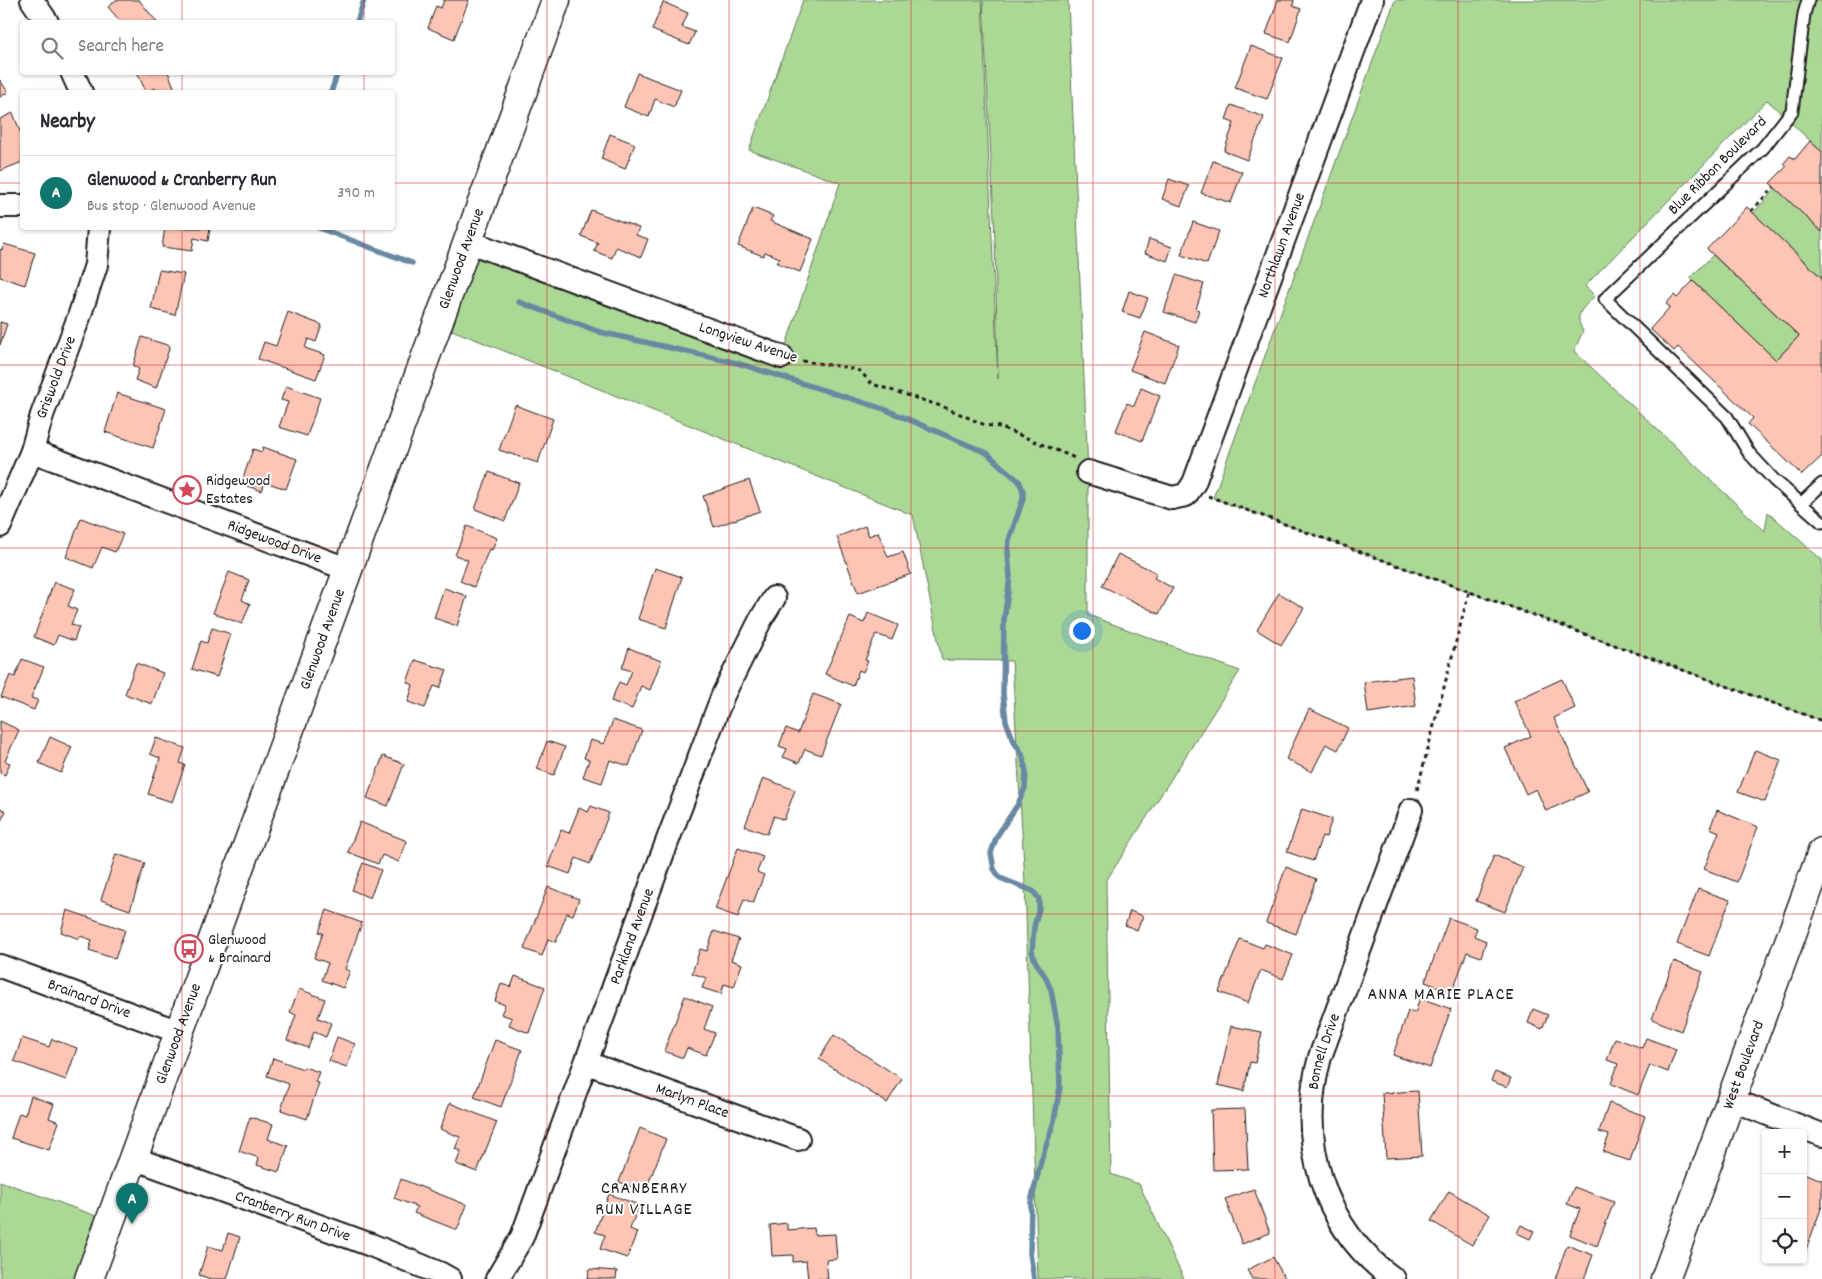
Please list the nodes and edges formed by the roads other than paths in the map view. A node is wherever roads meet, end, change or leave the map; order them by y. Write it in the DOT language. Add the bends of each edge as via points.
graph roads {
  1 [pos="32,0"];
  2 [pos="556,0"];
  3 [pos="1372,0"];
  4 [pos="1808,0"];
  5 [pos="46,20"];
  6 [pos="73,75"];
  7 [pos="80,90"];
  8 [pos="0,206"];
  9 [pos="20,206"];
  10 [pos="99,230"];
  11 [pos="468,241"];
  12 [pos="782,357"];
  13 [pos="32,451"];
  14 [pos="1088,472"];
  15 [pos="1822,484"];
  16 [pos="1802,504"];
  17 [pos="1822,522"];
  18 [pos="0,526"];
  19 [pos="348,569"];
  20 [pos="774,598"];
  21 [pos="1412,810"];
  22 [pos="1822,852"];
  23 [pos="0,966"];
  24 [pos="179,1032"];
  25 [pos="587,1063"];
  26 [pos="1732,1100"];
  27 [pos="1822,1136"];
  28 [pos="798,1139"];
  29 [pos="133,1158"];
  30 [pos="89,1279"];
  31 [pos="450,1279"];
  32 [pos="497,1279"];
  33 [pos="1394,1279"];
  34 [pos="1665,1279"];
  1 -- 5 [label="street"];
  2 -- 11 [label="street, Glenwood Avenue"];
  3 -- 14 [label="street, Northlawn Avenue" via="1190,490 1186,495 1172,498"];
  4 -- 16 [label="lane, Blue Ribbon Boulevard" via="1792,112 1762,148 1605,299 1727,417 1749,453"];
  6 -- 7 [label="street"];
  8 -- 9 [label="street"];
  10 -- 13 [label="street, Griswold Drive" via="96,265"];
  11 -- 12 [label="street, Longview Avenue"];
  11 -- 19 [label="street, Glenwood Avenue"];
  13 -- 18 [label="street, Griswold Drive"];
  13 -- 19 [label="street, Ridgewood Drive"];
  15 -- 16 [label="lane"];
  16 -- 17 [label="lane"];
  19 -- 24 [label="street, Glenwood Avenue"];
  20 -- 25 [label="street, Parkland Avenue" via="723,695"];
  21 -- 33 [label="street, Bonnell Drive" via="1320,1057 1312,1098 1311,1129 1323,1187 1338,1218 1356,1244"];
  22 -- 26 [label="street, West Boulevard"];
  23 -- 24 [label="street, Brainard Drive"];
  24 -- 29 [label="street, Glenwood Avenue"];
  25 -- 28 [label="street, Marlyn Place"];
  25 -- 32 [label="street, Parkland Avenue" via="522,1237"];
  26 -- 27 [label="street"];
  26 -- 34 [label="street, West Boulevard"];
  29 -- 30 [label="street, Glenwood Avenue"];
  29 -- 31 [label="street, Cranberry Run Drive" via="371,1245"];
}
